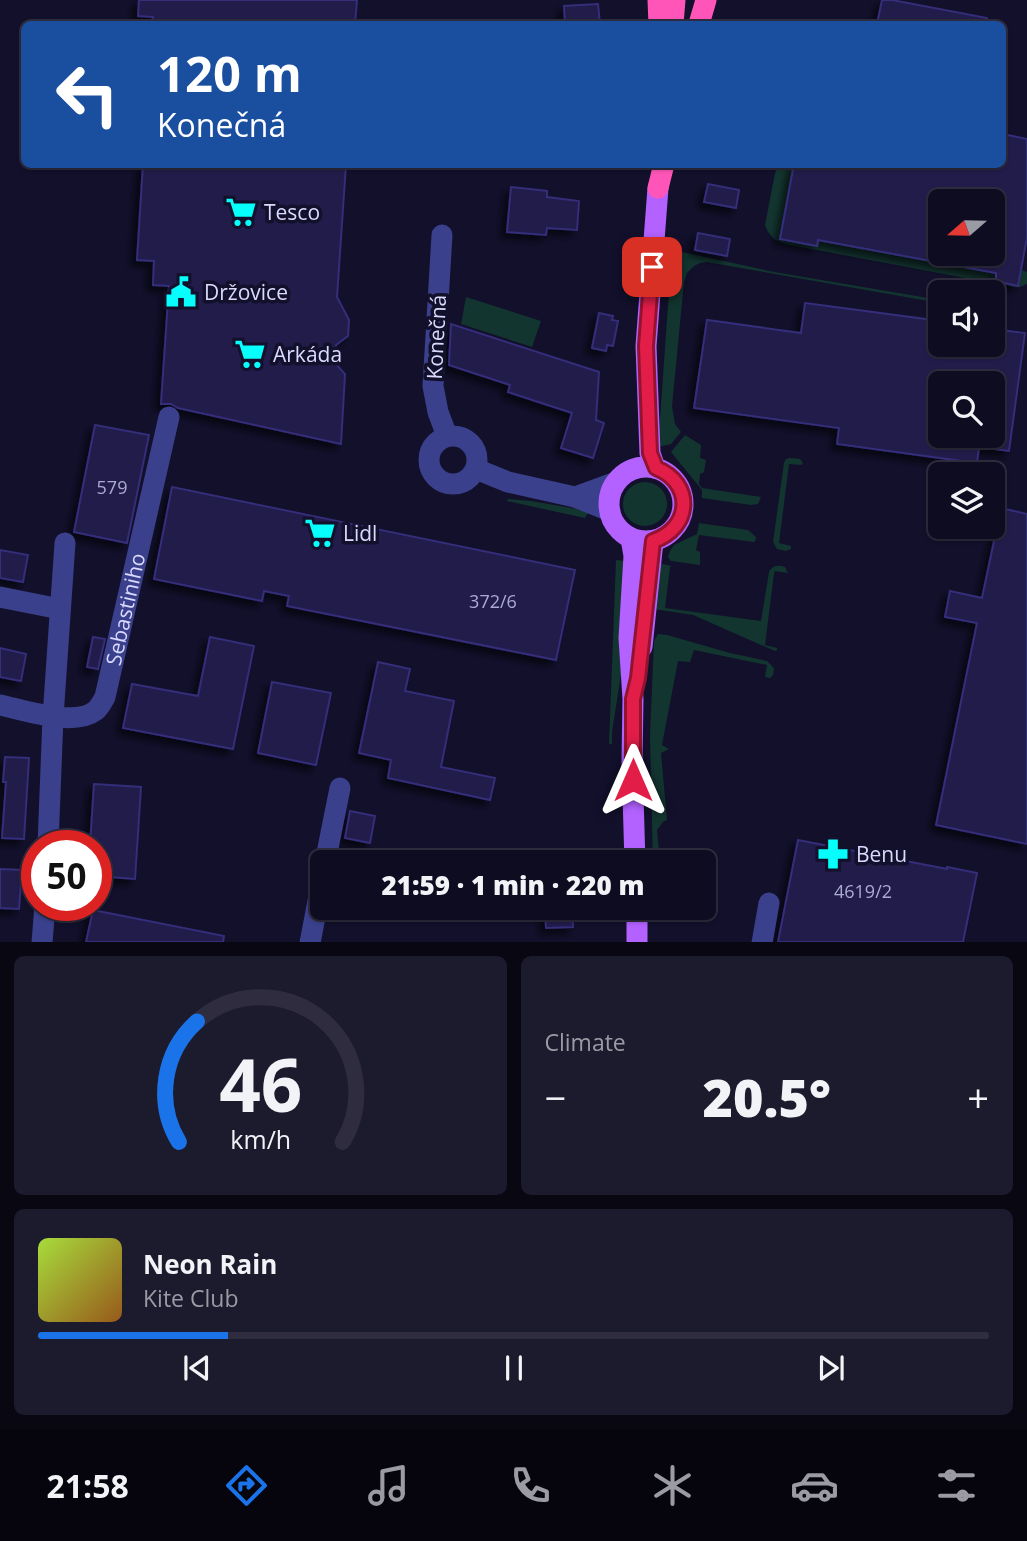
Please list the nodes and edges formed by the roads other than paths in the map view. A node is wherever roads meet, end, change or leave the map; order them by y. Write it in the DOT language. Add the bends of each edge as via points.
graph roads {
  1 [pos="658,0"];
  2 [pos="675,0"];
  3 [pos="706,0"];
  4 [pos="659,21"];
  5 [pos="673,21"];
  6 [pos="700,21"];
  7 [pos="661,168"];
  8 [pos="658,188"];
  9 [pos="442,235"];
  10 [pos="646,346"];
  11 [pos="169,417"];
  12 [pos="447,436"];
  13 [pos="656,468"];
  14 [pos="476,469"];
  15 [pos="623,477"];
  16 [pos="575,497"];
  17 [pos="610,511"];
  18 [pos="642,539"];
  19 [pos="65,543"];
  20 [pos="0,597"];
  21 [pos="60,609"];
  22 [pos="0,705"];
  23 [pos="53,717"];
  24 [pos="340,788"];
  25 [pos="49,830"];
  26 [pos="328,850"];
  27 [pos="635,850"];
  28 [pos="769,903"];
  29 [pos="314,920"];
  30 [pos="636,920"];
  31 [pos="44,921"];
  32 [pos="42,942"];
  33 [pos="310,942"];
  34 [pos="637,942"];
  35 [pos="762,942"];
  1 -- 4 [label="highway"];
  2 -- 5 [label="highway"];
  3 -- 6 [label="highway"];
  7 -- 8 [label="highway"];
  8 -- 10 [label="main road"];
  9 -- 12 [label="street, Konečná" via="433,386"];
  10 -- 13 [label="main road" via="650,453"];
  10 -- 15 [label="main road" via="637,454"];
  11 -- 23 [label="street, Sebastiniho" via="105,697 89,715"];
  12 -- 14 [label="street" via="470,442 477,454"];
  12 -- 14 [label="street" via="430,451 429,466 437,479 458,484"];
  13 -- 15 [label="main road"];
  13 -- 18 [label="main road" via="674,479 684,507 671,532 663,538"];
  14 -- 16 [label="street" via="508,482"];
  15 -- 16 [label="street"];
  15 -- 17 [label="main road" via="611,491"];
  16 -- 17 [label="street"];
  17 -- 18 [label="main road" via="622,532"];
  18 -- 27 [label="main road" via="638,678 633,699"];
  19 -- 21 [label="street"];
  20 -- 21 [label="street"];
  21 -- 23 [label="street"];
  22 -- 23 [label="street, Sebastiniho"];
  23 -- 25 [label="street"];
  24 -- 26 [label="street"];
  28 -- 35 [label="street"];
  29 -- 33 [label="street"];
  30 -- 34 [label="main road"];
  31 -- 32 [label="street"];
}
